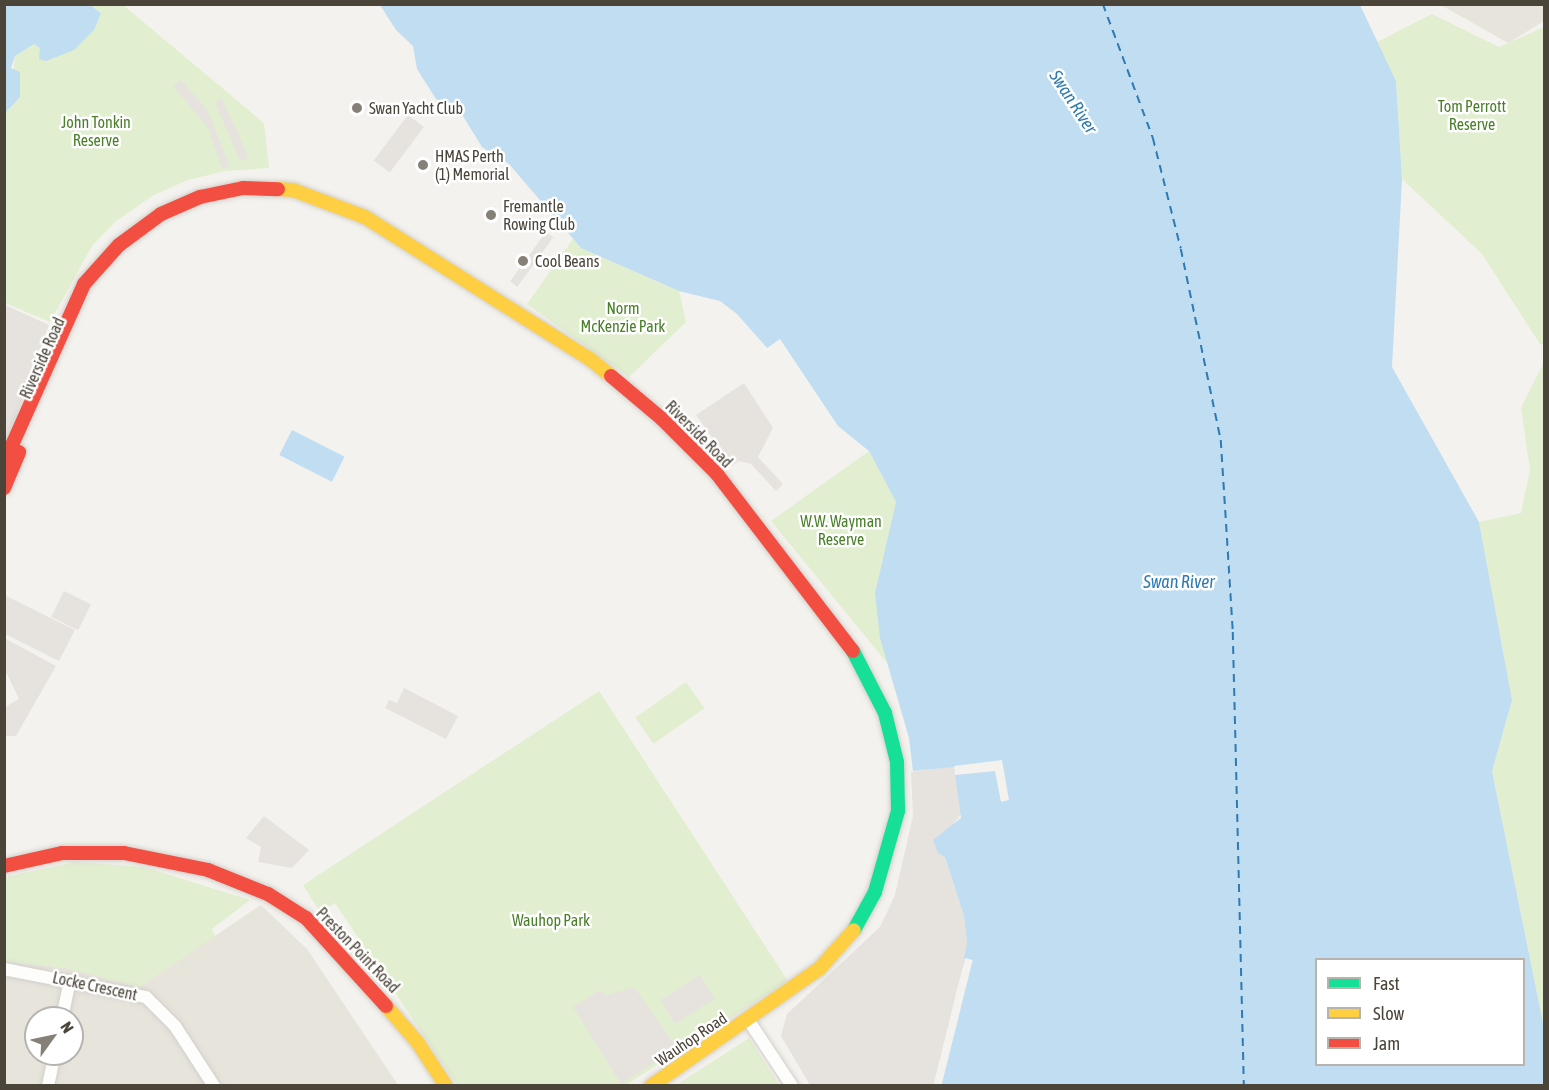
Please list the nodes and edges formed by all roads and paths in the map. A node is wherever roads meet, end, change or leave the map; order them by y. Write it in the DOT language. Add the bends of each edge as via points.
graph roads {
  1 [pos="94,275"];
  2 [pos="4,463"];
  3 [pos="4,488"];
  4 [pos="4,866"];
  5 [pos="4,876"];
  6 [pos="4,969"];
  7 [pos="70,981"];
  8 [pos="65,1006"];
  9 [pos="748,1021"];
  10 [pos="52,1066"];
  11 [pos="48,1086"];
  12 [pos="214,1086"];
  13 [pos="436,1086"];
  14 [pos="446,1086"];
  15 [pos="651,1086"];
  16 [pos="792,1086"];
  1 -- 2 [label="street, Riverside Road" via="84,284 68,316"];
  1 -- 3 [label="street, Riverside Road" via="91,291"];
  1 -- 9 [label="street, Riverside Road" via="141,226 200,197 243,188 278,188 329,201 365,217 590,359 662,419 717,474 838,628 868,674 885,713 897,762 898,811 893,840 875,892 853,932 819,969"];
  4 -- 14 [label="street, Preston Point Road" via="62,853 124,853 208,870 268,894 305,917 329,939 387,1003"];
  5 -- 13 [label="street, Preston Point Road" via="77,861 127,863 207,880 263,903 287,916 325,947 378,1006"];
  6 -- 7 [label="street, Locke Crescent"];
  7 -- 8 [label="street"];
  7 -- 12 [label="street, Locke Crescent" via="146,997 175,1026"];
  9 -- 15 [label="street, Wauhop Road"];
  9 -- 16 [label="street"];
  10 -- 11 [label="street"];
}
